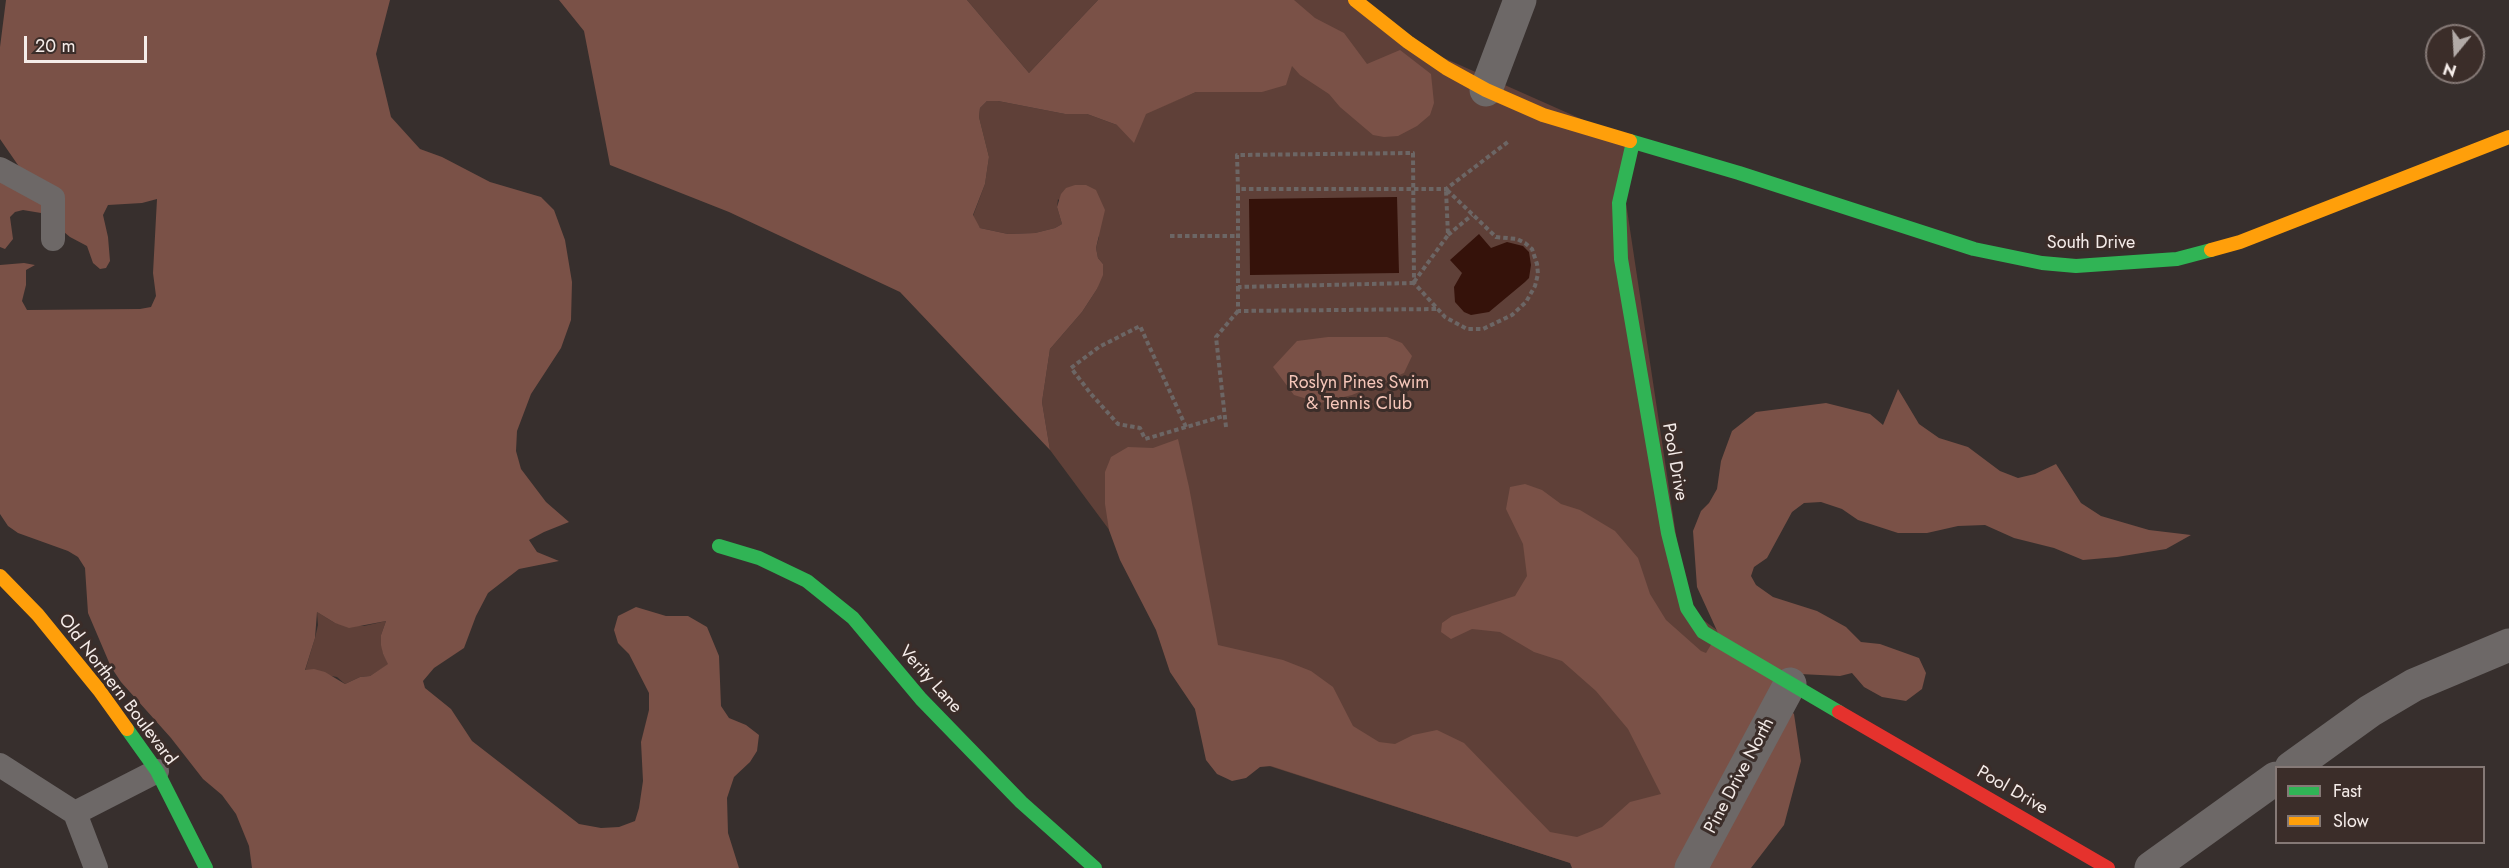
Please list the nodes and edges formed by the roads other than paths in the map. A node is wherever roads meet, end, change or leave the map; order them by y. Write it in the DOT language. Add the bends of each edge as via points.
graph roads {
  1 [pos="1355,0"];
  2 [pos="1520,0"];
  3 [pos="1486,90"];
  4 [pos="2509,137"];
  5 [pos="1633,142"];
  6 [pos="0,169"];
  7 [pos="53,239"];
  8 [pos="719,546"];
  9 [pos="0,576"];
  10 [pos="2509,645"];
  11 [pos="1790,684"];
  12 [pos="0,765"];
  13 [pos="2294,766"];
  14 [pos="157,771"];
  15 [pos="2275,779"];
  16 [pos="75,813"];
  17 [pos="96,868"];
  18 [pos="206,868"];
  19 [pos="1095,868"];
  20 [pos="1691,868"];
  21 [pos="2108,868"];
  22 [pos="2151,868"];
  1 -- 3 [label="street" via="1408,42"];
  2 -- 3 [label="street"];
  3 -- 5 [label="street" via="1543,115"];
  4 -- 5 [label="street, South Drive" via="2240,242 2177,259 2076,266 1974,249"];
  5 -- 11 [label="street, Pool Drive" via="1619,203 1621,259 1668,533 1687,608 1703,632"];
  6 -- 7 [label="lane" via="52,198"];
  8 -- 19 [label="street, Verity Lane" via="759,558 807,581 853,618 921,699 1021,802"];
  9 -- 14 [label="street, Old Northern Boulevard" via="38,615 99,690"];
  10 -- 13 [label="street" via="2414,685 2370,711"];
  11 -- 20 [label="street, Pine Drive North"];
  11 -- 21 [label="street, Pool Drive"];
  12 -- 16 [label="lane"];
  14 -- 16 [label="lane"];
  14 -- 18 [label="street, Old Northern Boulevard"];
  15 -- 22 [label="street"];
  16 -- 17 [label="lane"];
}
